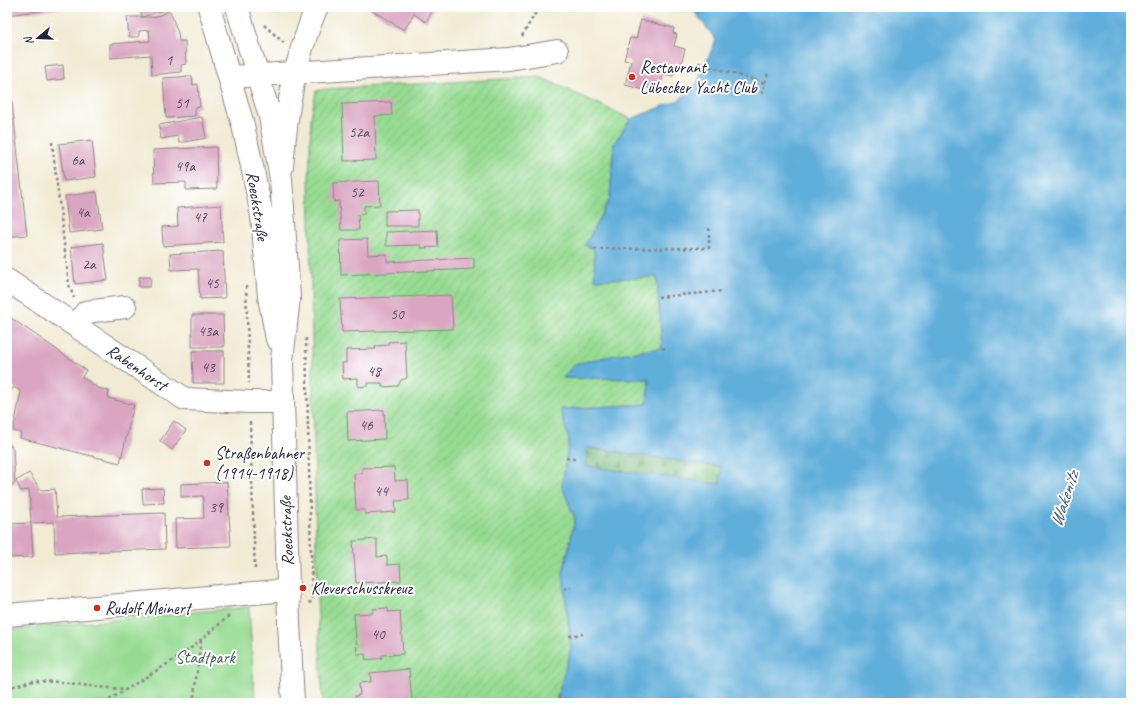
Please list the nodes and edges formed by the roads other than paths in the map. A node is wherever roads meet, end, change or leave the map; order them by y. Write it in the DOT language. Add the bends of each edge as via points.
graph roads {
  1 [pos="209,7"];
  2 [pos="238,7"];
  3 [pos="317,7"];
  4 [pos="557,51"];
  5 [pos="294,59"];
  6 [pos="258,75"];
  7 [pos="230,77"];
  8 [pos="282,179"];
  9 [pos="7,280"];
  10 [pos="125,307"];
  11 [pos="81,319"];
  12 [pos="282,360"];
  13 [pos="283,402"];
  14 [pos="288,590"];
  15 [pos="7,615"];
  16 [pos="293,703"];
  1 -- 7 [label="main road, Roeckstraße"];
  2 -- 6 [label="main road, Roeckstraße"];
  3 -- 5 [label="main road, Roeckstraße"];
  4 -- 5 [label="main road" via="509,59"];
  5 -- 6 [label="main road"];
  5 -- 8 [label="main road, Roeckstraße"];
  6 -- 7 [label="main road"];
  6 -- 8 [label="main road, Roeckstraße" via="270,116"];
  7 -- 12 [label="main road, Roeckstraße" via="261,208 269,297"];
  8 -- 12 [label="main road, Roeckstraße" via="289,297"];
  9 -- 11 [label="main road, Rabenhorst"];
  10 -- 11 [label="main road"];
  11 -- 13 [label="main road, Rabenhorst" via="185,399"];
  12 -- 13 [label="main road, Roeckstraße"];
  13 -- 14 [label="main road, Roeckstraße"];
  14 -- 15 [label="main road"];
  14 -- 16 [label="main road, Roeckstraße"];
}
